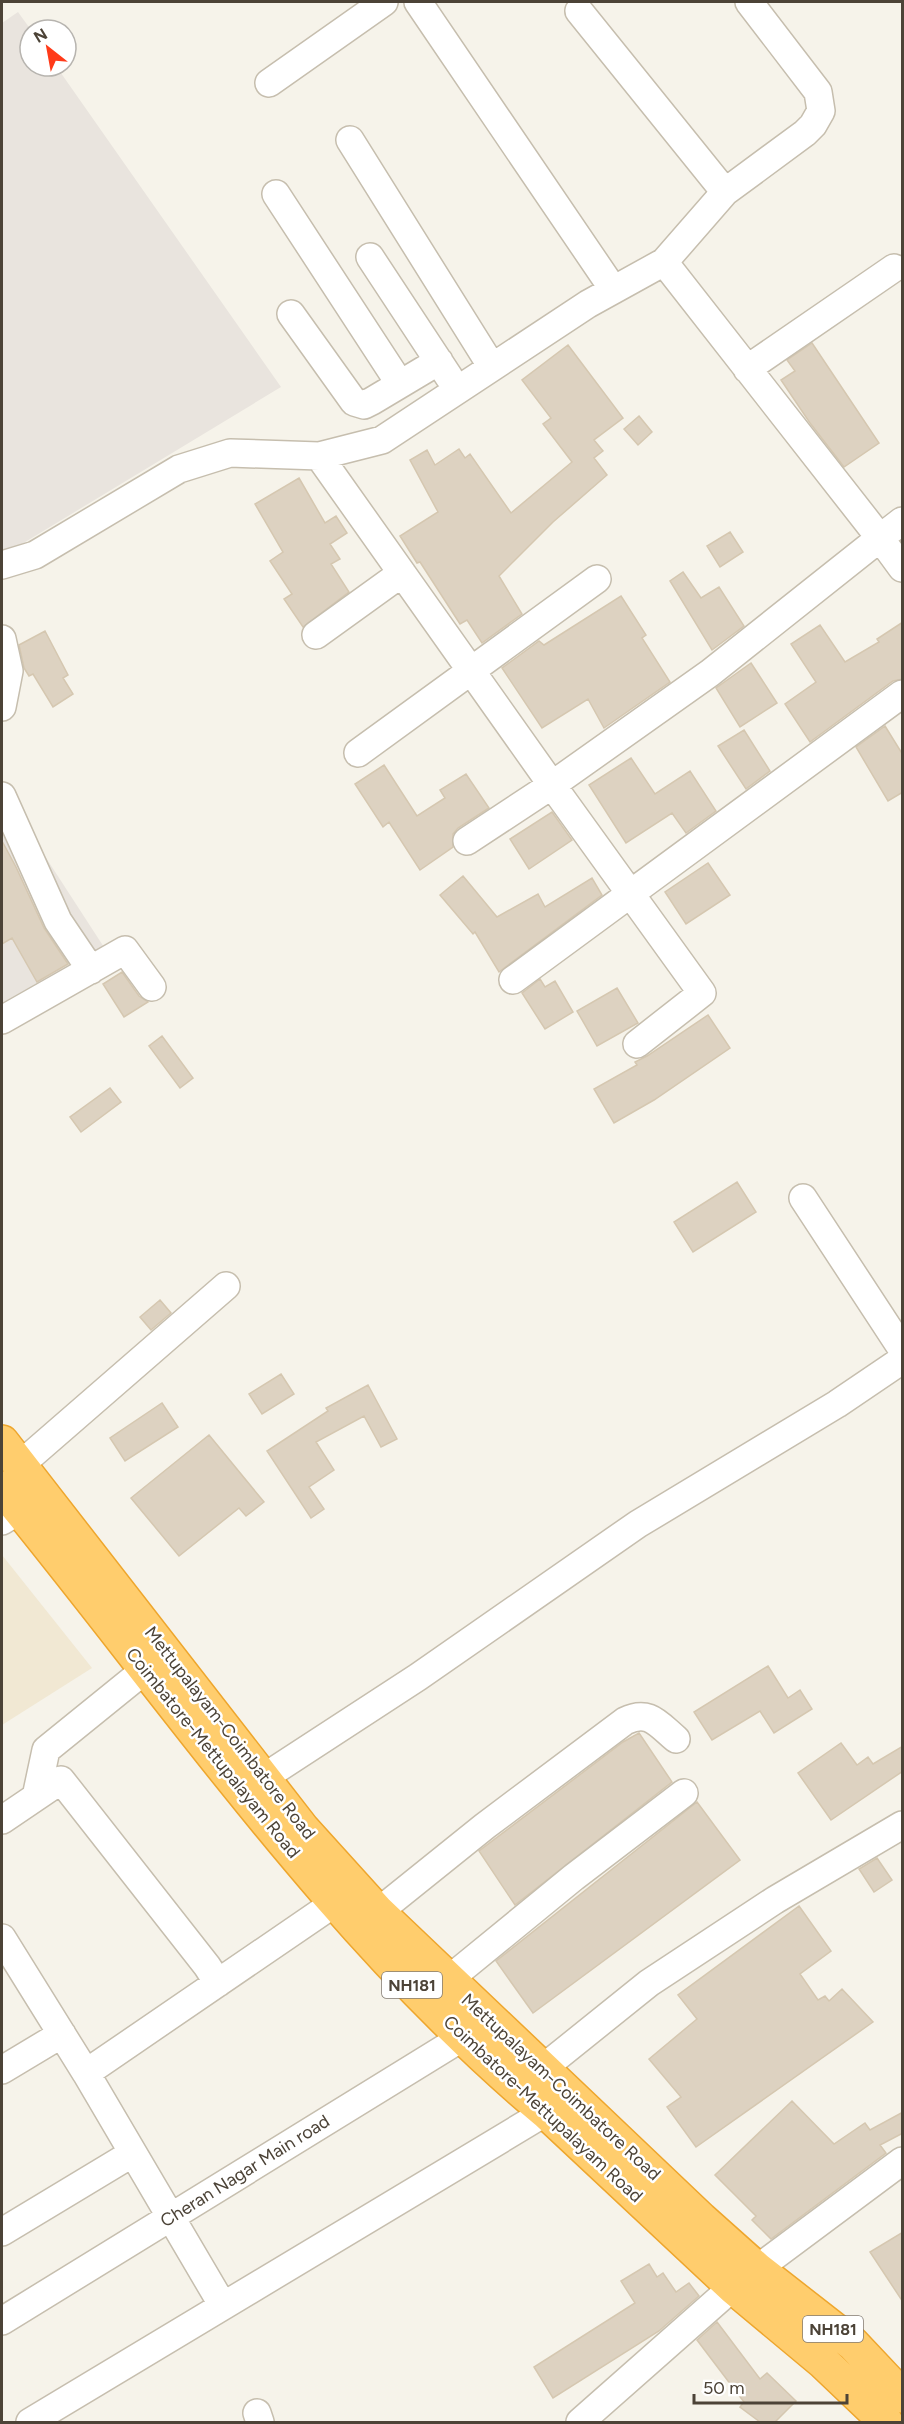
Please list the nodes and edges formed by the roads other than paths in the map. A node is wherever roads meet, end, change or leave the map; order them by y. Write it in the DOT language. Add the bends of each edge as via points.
graph roads {
  1 [pos="384,2"];
  2 [pos="418,2"];
  3 [pos="749,2"];
  4 [pos="579,11"];
  5 [pos="269,83"];
  6 [pos="350,140"];
  7 [pos="725,192"];
  8 [pos="276,194"];
  9 [pos="369,257"];
  10 [pos="664,262"];
  11 [pos="894,268"];
  12 [pos="613,289"];
  13 [pos="291,314"];
  14 [pos="439,362"];
  15 [pos="492,367"];
  16 [pos="747,369"];
  17 [pos="400,384"];
  18 [pos="458,390"];
  19 [pos="319,456"];
  20 [pos="903,521"];
  21 [pos="880,538"];
  22 [pos="2,565"];
  23 [pos="903,568"];
  24 [pos="402,573"];
  25 [pos="597,579"];
  26 [pos="316,635"];
  27 [pos="2,639"];
  28 [pos="470,670"];
  29 [pos="903,694"];
  30 [pos="2,707"];
  31 [pos="358,753"];
  32 [pos="552,784"];
  33 [pos="2,796"];
  34 [pos="467,842"];
  35 [pos="630,894"];
  36 [pos="91,970"];
  37 [pos="513,980"];
  38 [pos="152,987"];
  39 [pos="2,1020"];
  40 [pos="637,1044"];
  41 [pos="803,1198"];
  42 [pos="226,1286"];
  43 [pos="903,1349"];
  44 [pos="903,1360"];
  45 [pos="9,1485"];
  46 [pos="146,1669"];
  47 [pos="676,1739"];
  48 [pos="263,1778"];
  49 [pos="684,1793"];
  50 [pos="36,1797"];
  51 [pos="2,1820"];
  52 [pos="903,1825"];
  53 [pos="336,1902"];
  54 [pos="378,1912"];
  55 [pos="2,1938"];
  56 [pos="448,1980"];
  57 [pos="218,1983"];
  58 [pos="474,2027"];
  59 [pos="62,2034"];
  60 [pos="542,2069"];
  61 [pos="2,2070"];
  62 [pos="86,2073"];
  63 [pos="546,2112"];
  64 [pos="133,2153"];
  65 [pos="903,2161"];
  66 [pos="171,2217"];
  67 [pos="2,2232"];
  68 [pos="745,2278"];
  69 [pos="223,2306"];
  70 [pos="2,2321"];
  71 [pos="903,2396"];
  72 [pos="30,2422"];
  73 [pos="580,2422"];
  74 [pos="886,2422"];
  1 -- 5 [label="street"];
  2 -- 12 [label="street"];
  3 -- 7 [label="street" via="818,92 821,111 805,133"];
  4 -- 7 [label="street"];
  6 -- 15 [label="street"];
  7 -- 10 [label="street"];
  8 -- 17 [label="street"];
  9 -- 14 [label="street"];
  10 -- 12 [label="street"];
  10 -- 16 [label="street"];
  11 -- 16 [label="street"];
  12 -- 15 [label="street"];
  13 -- 17 [label="street" via="354,402 364,405"];
  14 -- 17 [label="street"];
  14 -- 18 [label="street"];
  15 -- 18 [label="street"];
  16 -- 21 [label="street"];
  18 -- 19 [label="street" via="382,440"];
  19 -- 22 [label="street" via="230,453 180,469 35,555"];
  19 -- 24 [label="street"];
  20 -- 21 [label="street"];
  21 -- 23 [label="street"];
  21 -- 32 [label="street" via="710,673"];
  24 -- 26 [label="street"];
  24 -- 28 [label="street"];
  25 -- 28 [label="street"];
  27 -- 30 [label="street" via="9,671"];
  28 -- 31 [label="street"];
  28 -- 32 [label="street"];
  29 -- 35 [label="street"];
  32 -- 34 [label="street"];
  32 -- 35 [label="street"];
  33 -- 36 [label="street" via="58,921"];
  35 -- 37 [label="street"];
  35 -- 40 [label="street" via="702,993"];
  36 -- 38 [label="street" via="126,950"];
  36 -- 39 [label="street"];
  41 -- 43 [label="street"];
  42 -- 45 [label="street"];
  44 -- 48 [label="street" via="638,1524 418,1677"];
  45 -- 46 [label="highway, Coimbatore-Mettupalayam Road / NH181"];
  45 -- 48 [label="highway, Mettupalayam-Coimbatore Road / NH181"];
  46 -- 50 [label="street" via="46,1750"];
  46 -- 53 [label="highway, Coimbatore-Mettupalayam Road / NH181" via="242,1792"];
  47 -- 54 [label="street" via="648,1716 625,1721"];
  48 -- 54 [label="highway, Mettupalayam-Coimbatore Road / NH181"];
  49 -- 56 [label="street"];
  50 -- 51 [label="street"];
  50 -- 57 [label="street" via="61,1780"];
  52 -- 60 [label="street" via="775,1900 649,1983"];
  53 -- 57 [label="street"];
  53 -- 58 [label="highway, Coimbatore-Mettupalayam Road / NH181"];
  54 -- 56 [label="highway, Mettupalayam-Coimbatore Road / NH181"];
  55 -- 59 [label="street"];
  56 -- 58 [label="highway, Mettupalayam-Coimbatore Road / NH181"];
  57 -- 62 [label="street"];
  58 -- 60 [label="highway, Mettupalayam-Coimbatore Road / NH181"];
  58 -- 63 [label="highway, Coimbatore-Mettupalayam Road / NH181"];
  58 -- 66 [label="street, Cheran Nagar Main road"];
  59 -- 61 [label="street"];
  59 -- 62 [label="street"];
  60 -- 68 [label="highway, Mettupalayam-Coimbatore Road / NH181"];
  62 -- 64 [label="street"];
  63 -- 68 [label="highway, Coimbatore-Mettupalayam Road / NH181"];
  63 -- 69 [label="street"];
  64 -- 66 [label="street"];
  64 -- 67 [label="street"];
  65 -- 68 [label="street"];
  66 -- 69 [label="street"];
  66 -- 70 [label="street, Cheran Nagar Main road"];
  68 -- 71 [label="highway, Mettupalayam-Coimbatore Road / NH181" via="853,2344"];
  68 -- 73 [label="street"];
  68 -- 74 [label="highway, Coimbatore-Mettupalayam Road / NH181" via="823,2362"];
  69 -- 72 [label="street"];
}
